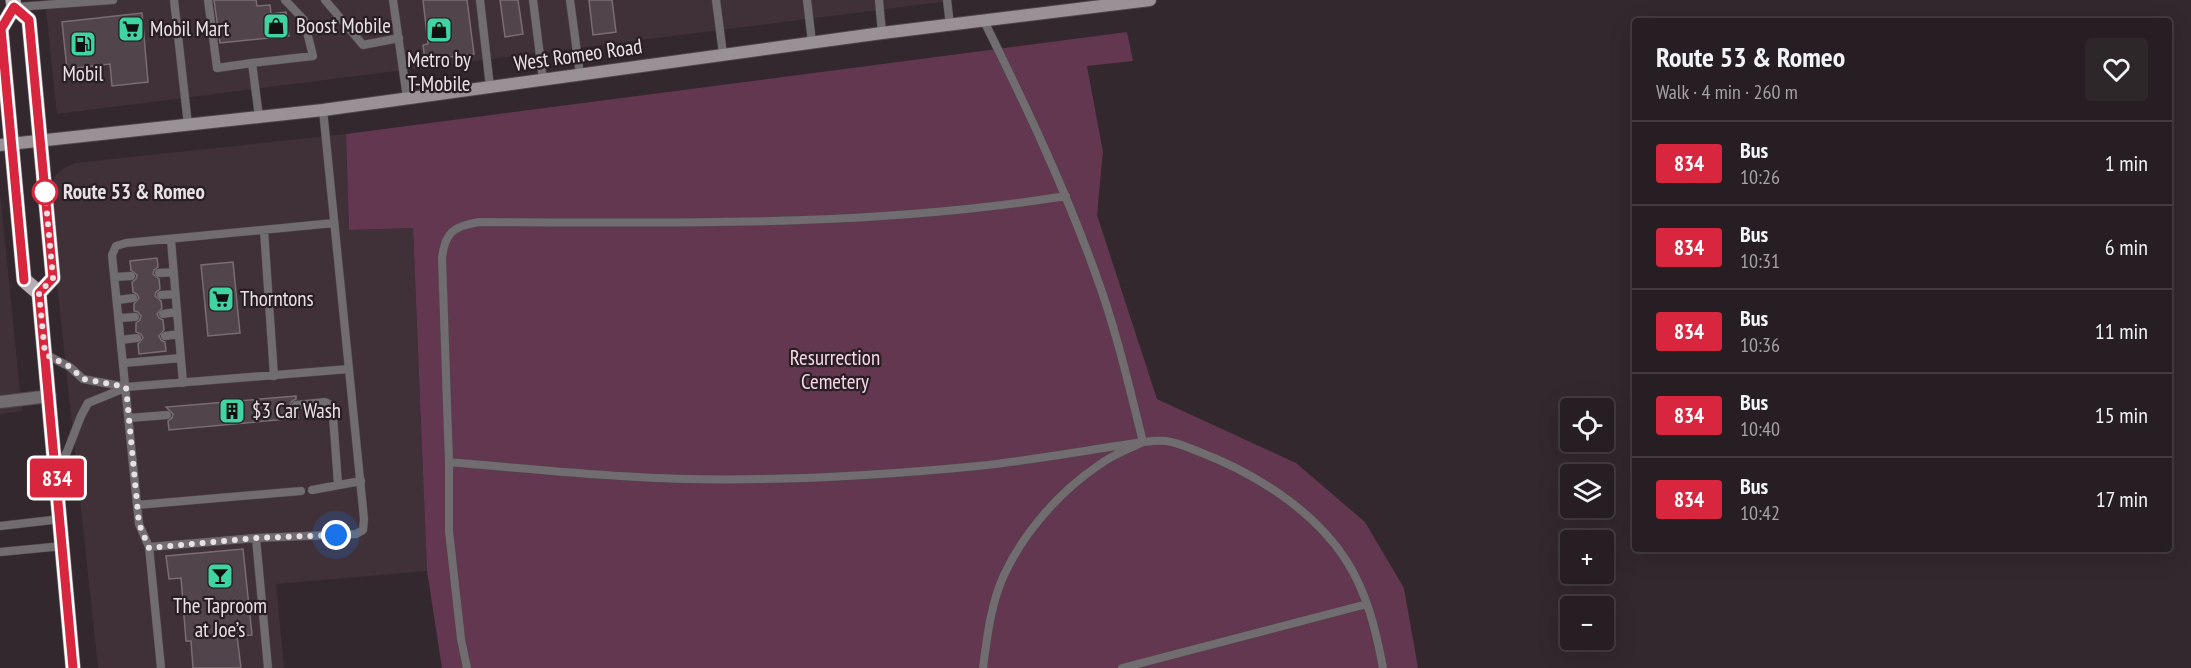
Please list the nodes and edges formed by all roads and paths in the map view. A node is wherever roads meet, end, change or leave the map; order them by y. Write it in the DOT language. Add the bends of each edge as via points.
graph roads {
  1 [pos="113,0"];
  2 [pos="174,0"];
  3 [pos="208,0"];
  4 [pos="285,0"];
  5 [pos="325,0"];
  6 [pos="393,0"];
  7 [pos="480,0"];
  8 [pos="533,0"];
  9 [pos="570,0"];
  10 [pos="716,0"];
  11 [pos="807,0"];
  12 [pos="879,0"];
  13 [pos="947,0"];
  14 [pos="1150,0"];
  15 [pos="14,4"];
  16 [pos="984,21"];
  17 [pos="950,25"];
  18 [pos="0,29"];
  19 [pos="882,33"];
  20 [pos="399,38"];
  21 [pos="812,42"];
  22 [pos="723,54"];
  23 [pos="252,63"];
  24 [pos="580,75"];
  25 [pos="543,80"];
  26 [pos="490,87"];
  27 [pos="407,98"];
  28 [pos="323,110"];
  29 [pos="259,117"];
  30 [pos="188,125"];
  31 [pos="40,141"];
  32 [pos="6,144"];
  33 [pos="1066,196"];
  34 [pos="334,223"];
  35 [pos="264,230"];
  36 [pos="171,240"];
  37 [pos="174,272"];
  38 [pos="159,273"];
  39 [pos="131,276"];
  40 [pos="115,277"];
  41 [pos="39,293"];
  42 [pos="175,294"];
  43 [pos="161,295"];
  44 [pos="133,298"];
  45 [pos="117,300"];
  46 [pos="176,312"];
  47 [pos="162,314"];
  48 [pos="135,317"];
  49 [pos="119,318"];
  50 [pos="179,334"];
  51 [pos="165,336"];
  52 [pos="137,338"];
  53 [pos="121,340"];
  54 [pos="45,354"];
  55 [pos="181,358"];
  56 [pos="124,363"];
  57 [pos="349,369"];
  58 [pos="274,375"];
  59 [pos="183,383"];
  60 [pos="126,387"];
  61 [pos="50,396"];
  62 [pos="0,402"];
  63 [pos="296,405"];
  64 [pos="167,415"];
  65 [pos="129,418"];
  66 [pos="1143,442"];
  67 [pos="449,462"];
  68 [pos="57,468"];
  69 [pos="361,481"];
  70 [pos="338,484"];
  71 [pos="312,490"];
  72 [pos="301,491"];
  73 [pos="137,505"];
  74 [pos="61,519"];
  75 [pos="0,526"];
  76 [pos="256,538"];
  77 [pos="63,546"];
  78 [pos="149,548"];
  79 [pos="0,552"];
  80 [pos="1367,604"];
  81 [pos="74,668"];
  82 [pos="161,668"];
  83 [pos="268,668"];
  84 [pos="467,668"];
  85 [pos="983,668"];
  86 [pos="1122,668"];
  87 [pos="1383,668"];
  1 -- 15 [label="lane"];
  2 -- 30 [label="lane"];
  3 -- 23 [label="lane" via="218,68"];
  4 -- 23 [label="lane" via="304,20 313,56"];
  5 -- 20 [label="lane" via="363,45"];
  6 -- 20 [label="lane"];
  7 -- 26 [label="lane"];
  8 -- 25 [label="lane"];
  9 -- 24 [label="lane"];
  10 -- 22 [label="lane"];
  11 -- 21 [label="lane"];
  12 -- 19 [label="lane"];
  13 -- 17 [label="lane"];
  14 -- 16 [label="main road, West Romeo Road"];
  15 -- 18 [label="main road"];
  15 -- 31 [label="main road" via="29,20"];
  16 -- 17 [label="main road, West Romeo Road"];
  16 -- 33 [label="lane"];
  17 -- 19 [label="main road, West Romeo Road"];
  18 -- 32 [label="main road"];
  19 -- 21 [label="main road, West Romeo Road"];
  20 -- 27 [label="lane"];
  21 -- 22 [label="main road, West Romeo Road"];
  22 -- 24 [label="main road, West Romeo Road"];
  23 -- 29 [label="lane"];
  24 -- 25 [label="main road, West Romeo Road"];
  25 -- 26 [label="main road, West Romeo Road"];
  26 -- 27 [label="main road, West Romeo Road"];
  27 -- 28 [label="main road, West Romeo Road"];
  28 -- 29 [label="main road, West Romeo Road"];
  28 -- 34 [label="lane"];
  29 -- 30 [label="main road, West Romeo Road"];
  30 -- 31 [label="main road, West Romeo Road"];
  31 -- 32 [label="main road, West Romeo Road"];
  31 -- 41 [label="main road" via="53,278"];
  32 -- 41 [label="main road" via="24,280"];
  33 -- 66 [label="lane" via="1097,277"];
  33 -- 67 [label="lane" via="993,207 847,219 479,222 455,228 444,244 442,258"];
  34 -- 35 [label="lane"];
  34 -- 57 [label="lane"];
  35 -- 36 [label="lane"];
  35 -- 58 [label="lane"];
  36 -- 37 [label="lane"];
  36 -- 40 [label="lane" via="116,246 112,255"];
  37 -- 38 [label="lane"];
  37 -- 42 [label="lane"];
  39 -- 40 [label="lane"];
  40 -- 45 [label="lane"];
  41 -- 54 [label="main road"];
  42 -- 43 [label="lane"];
  42 -- 46 [label="lane"];
  44 -- 45 [label="lane"];
  45 -- 49 [label="lane"];
  46 -- 47 [label="lane"];
  46 -- 50 [label="lane"];
  48 -- 49 [label="lane"];
  49 -- 53 [label="lane"];
  50 -- 51 [label="lane"];
  50 -- 55 [label="lane"];
  52 -- 53 [label="lane"];
  53 -- 56 [label="lane"];
  54 -- 60 [label="lane" via="83,379"];
  54 -- 61 [label="main road"];
  55 -- 56 [label="lane"];
  55 -- 59 [label="lane"];
  56 -- 60 [label="lane"];
  57 -- 58 [label="lane"];
  57 -- 69 [label="lane"];
  58 -- 59 [label="lane"];
  59 -- 60 [label="lane"];
  60 -- 65 [label="lane"];
  60 -- 68 [label="lane" via="88,403"];
  61 -- 62 [label="street"];
  61 -- 68 [label="main road"];
  63 -- 70 [label="lane" via="329,404"];
  64 -- 65 [label="lane"];
  65 -- 73 [label="lane"];
  66 -- 67 [label="lane" via="980,465 759,480 630,478"];
  66 -- 80 [label="lane" via="1166,441 1188,447 1270,488 1330,539 1346,560"];
  66 -- 85 [label="lane" via="1100,464 1072,486 1018,549 1003,576"];
  67 -- 84 [label="lane" via="449,531"];
  68 -- 74 [label="main road"];
  69 -- 70 [label="lane"];
  69 -- 76 [label="lane" via="363,530 356,534"];
  70 -- 71 [label="lane"];
  72 -- 73 [label="lane"];
  73 -- 78 [label="lane" via="139,524"];
  74 -- 75 [label="lane"];
  74 -- 77 [label="main road"];
  76 -- 78 [label="lane"];
  76 -- 83 [label="lane"];
  77 -- 79 [label="lane"];
  77 -- 81 [label="main road"];
  78 -- 82 [label="lane"];
  80 -- 86 [label="lane"];
  80 -- 87 [label="lane"];
}
